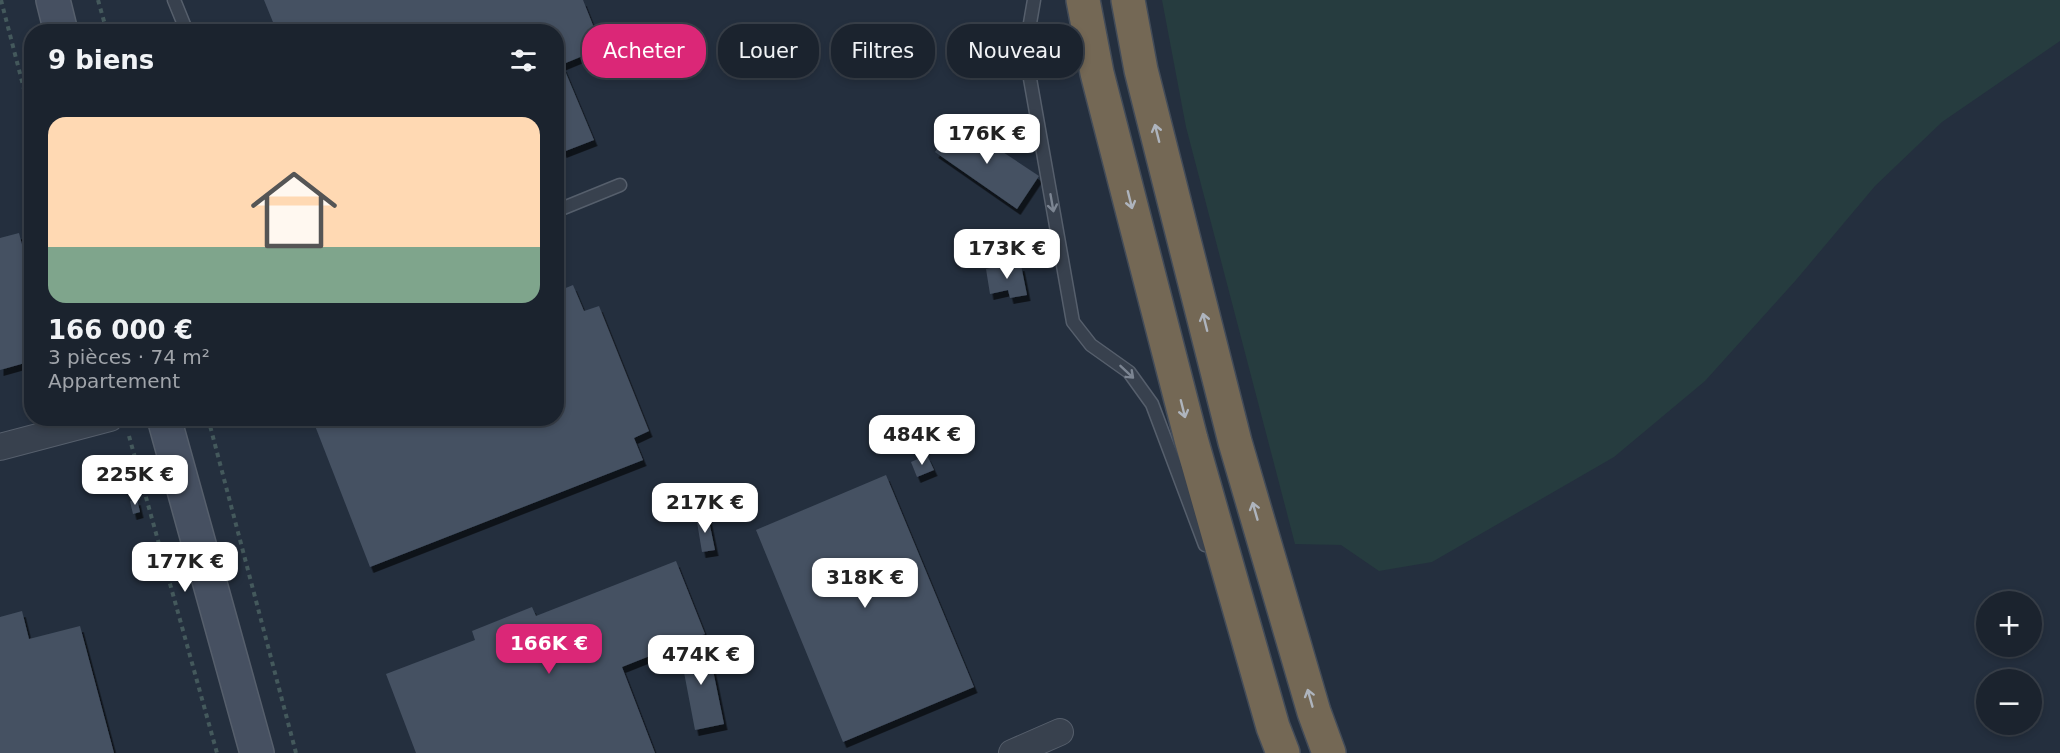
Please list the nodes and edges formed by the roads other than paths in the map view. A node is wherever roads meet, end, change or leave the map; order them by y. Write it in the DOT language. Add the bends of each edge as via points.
graph roads {
  1 [pos="53,0"];
  2 [pos="174,0"];
  3 [pos="1034,0"];
  4 [pos="1083,0"];
  5 [pos="1128,0"];
  6 [pos="59,24"];
  7 [pos="184,24"];
  8 [pos="620,185"];
  9 [pos="564,208"];
  10 [pos="103,426"];
  11 [pos="166,426"];
  12 [pos="0,447"];
  13 [pos="1211,560"];
  14 [pos="1219,582"];
  15 [pos="1060,732"];
  16 [pos="1278,740"];
  17 [pos="257,753"];
  18 [pos="1012,753"];
  19 [pos="1329,753"];
  1 -- 6 [label="street"];
  2 -- 7 [label="lane"];
  3 -- 13 [label="lane, one-way" via="1029,29 1029,73 1073,322 1091,345 1129,372 1152,404"];
  4 -- 16 [label="highway, one-way" via="1097,73 1191,439"];
  19 -- 5 [label="highway, one-way" via="1235,442 1141,70"];
  8 -- 9 [label="lane"];
  10 -- 12 [label="street"];
  11 -- 17 [label="street"];
  14 -- 16 [label="lane"];
  15 -- 18 [label="street"];
}
